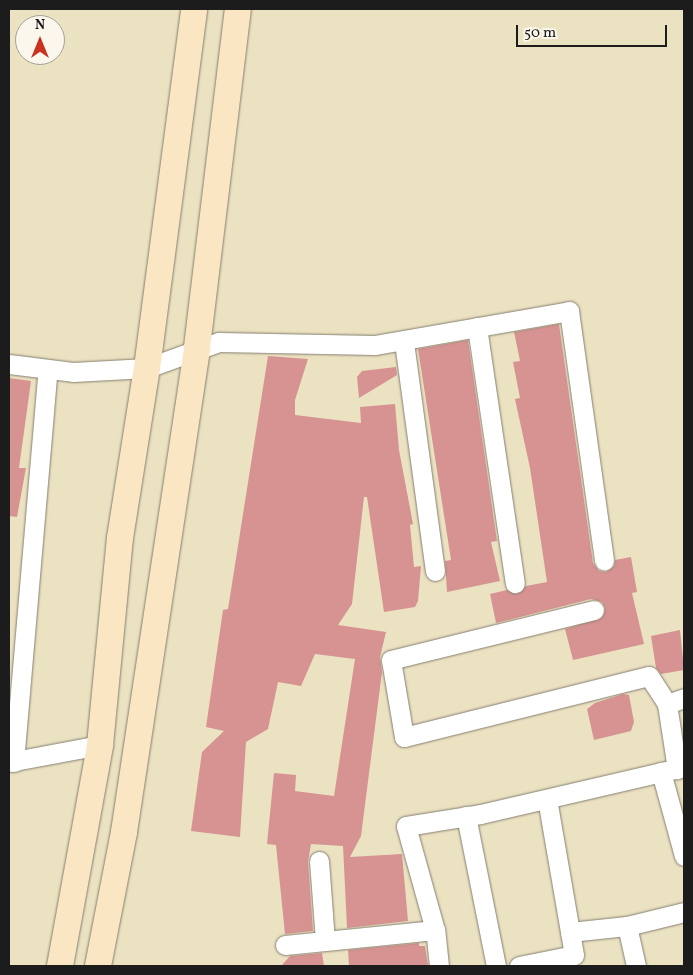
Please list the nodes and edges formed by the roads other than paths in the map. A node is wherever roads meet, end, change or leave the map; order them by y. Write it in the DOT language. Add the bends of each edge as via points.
graph roads {
  1 [pos="194,9"];
  2 [pos="238,9"];
  3 [pos="477,327"];
  4 [pos="404,342"];
  5 [pos="197,347"];
  6 [pos="9,364"];
  7 [pos="147,368"];
  8 [pos="48,369"];
  9 [pos="604,561"];
  10 [pos="434,571"];
  11 [pos="515,583"];
  12 [pos="594,610"];
  13 [pos="684,698"];
  14 [pos="666,704"];
  15 [pos="100,745"];
  16 [pos="11,762"];
  17 [pos="674,770"];
  18 [pos="547,799"];
  19 [pos="466,816"];
  20 [pos="684,856"];
  21 [pos="319,861"];
  22 [pos="684,912"];
  23 [pos="627,926"];
  24 [pos="435,930"];
  25 [pos="570,932"];
  26 [pos="325,941"];
  27 [pos="285,945"];
  28 [pos="574,960"];
  29 [pos="60,966"];
  30 [pos="98,966"];
  31 [pos="440,966"];
  32 [pos="496,966"];
  33 [pos="519,966"];
  34 [pos="636,966"];
  1 -- 7 [label="street"];
  2 -- 5 [label="street"];
  3 -- 4 [label="street"];
  3 -- 9 [label="street" via="569,311"];
  3 -- 11 [label="street"];
  4 -- 5 [label="street" via="375,345 219,342"];
  4 -- 10 [label="street"];
  5 -- 7 [label="street"];
  5 -- 30 [label="street" via="124,832"];
  6 -- 8 [label="street"];
  7 -- 8 [label="street" via="73,372"];
  7 -- 15 [label="street" via="120,538"];
  8 -- 16 [label="street"];
  12 -- 14 [label="street" via="390,660 404,736 649,676"];
  13 -- 14 [label="street"];
  14 -- 17 [label="street"];
  15 -- 16 [label="street"];
  15 -- 29 [label="street"];
  17 -- 18 [label="street"];
  17 -- 20 [label="street"];
  18 -- 19 [label="street"];
  18 -- 25 [label="street"];
  19 -- 24 [label="street" via="406,826"];
  19 -- 32 [label="street"];
  21 -- 26 [label="street"];
  22 -- 23 [label="street"];
  23 -- 25 [label="street"];
  23 -- 34 [label="street"];
  24 -- 26 [label="street"];
  24 -- 31 [label="street"];
  25 -- 28 [label="street"];
  26 -- 27 [label="street"];
  28 -- 33 [label="street"];
}
